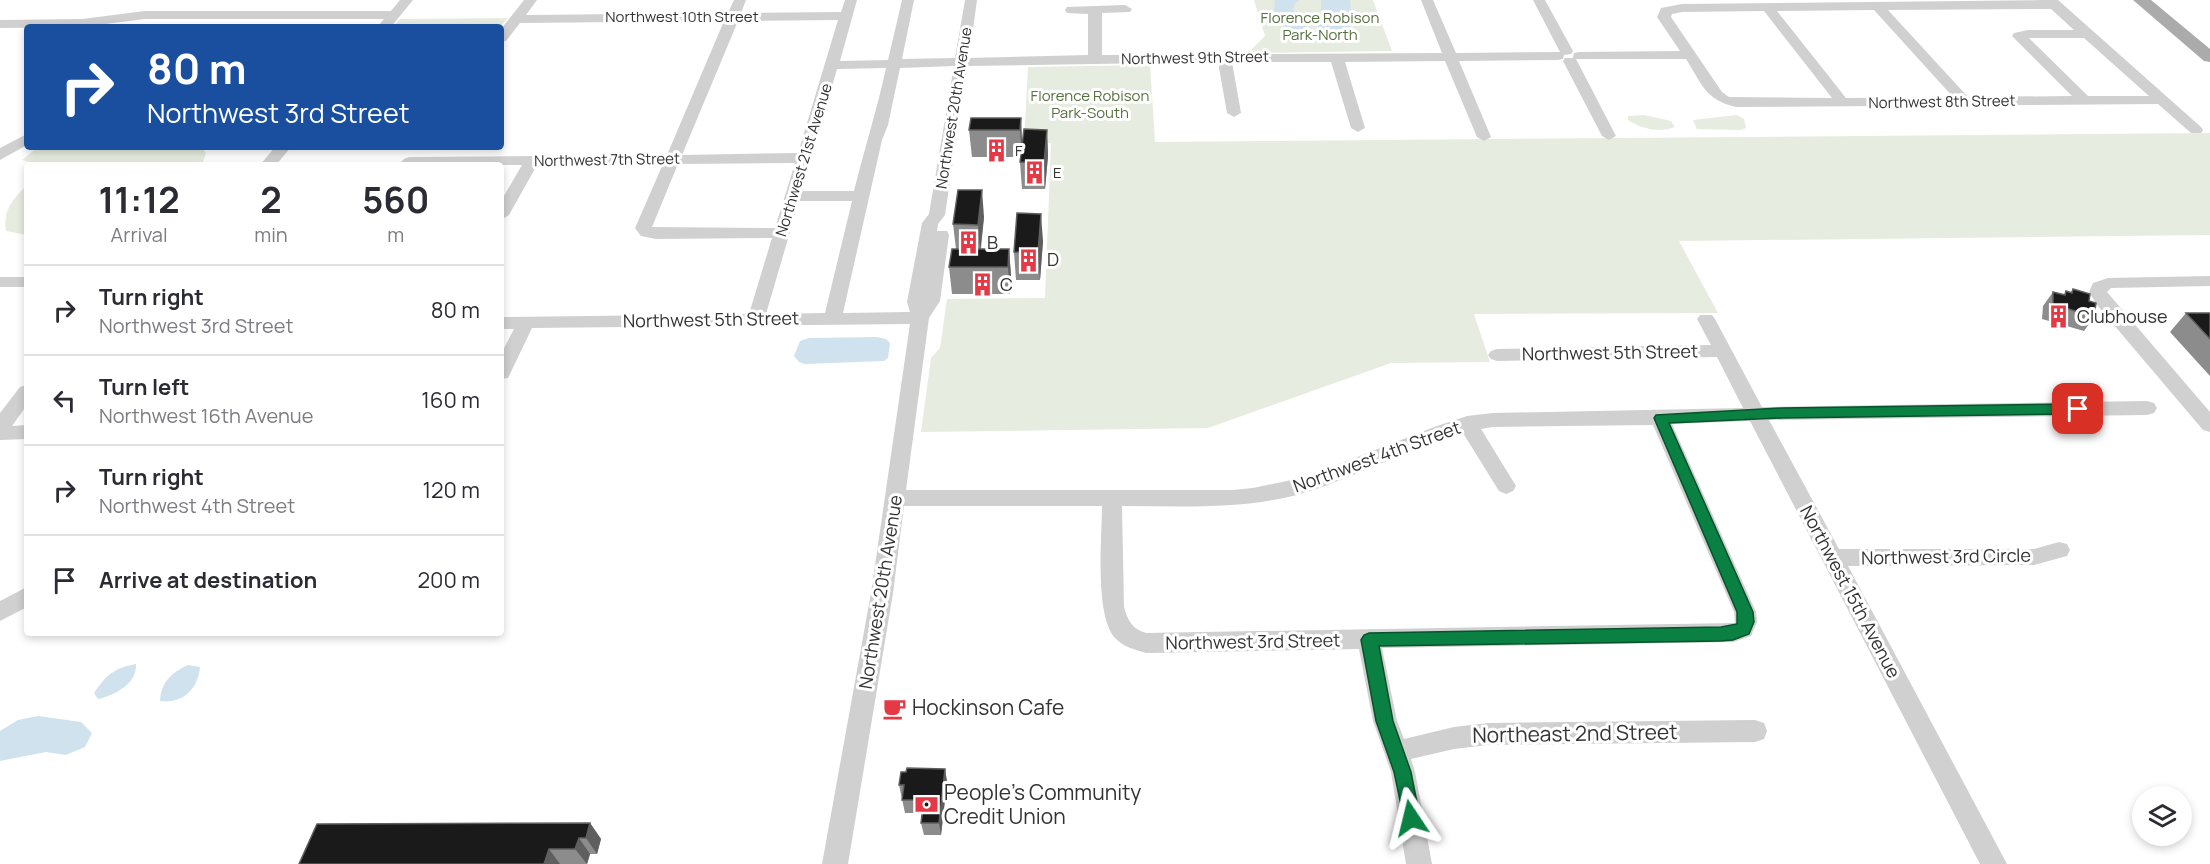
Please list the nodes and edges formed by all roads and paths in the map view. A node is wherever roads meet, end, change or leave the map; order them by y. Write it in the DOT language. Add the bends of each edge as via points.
graph roads {
  1 [pos="192,0"];
  2 [pos="407,0"];
  3 [pos="531,0"];
  4 [pos="740,0"];
  5 [pos="851,0"];
  6 [pos="908,0"];
  7 [pos="971,0"];
  8 [pos="1427,0"];
  9 [pos="1539,0"];
  10 [pos="2141,0"];
  11 [pos="2053,2"];
  12 [pos="1801,4"];
  13 [pos="1878,7"];
  14 [pos="1768,8"];
  15 [pos="1125,9"];
  16 [pos="1072,10"];
  17 [pos="1095,10"];
  18 [pos="178,15"];
  19 [pos="287,15"];
  20 [pos="395,15"];
  21 [pos="847,16"];
  22 [pos="732,17"];
  23 [pos="518,19"];
  24 [pos="0,24"];
  25 [pos="168,24"];
  26 [pos="278,24"];
  27 [pos="388,24"];
  28 [pos="2086,34"];
  29 [pos="504,35"];
  30 [pos="1689,55"];
  31 [pos="1450,56"];
  32 [pos="1568,56"];
  33 [pos="1337,57"];
  34 [pos="2210,57"];
  35 [pos="1224,58"];
  36 [pos="1095,59"];
  37 [pos="961,62"];
  38 [pos="894,64"];
  39 [pos="832,65"];
  40 [pos="2084,100"];
  41 [pos="2161,100"];
  42 [pos="1965,102"];
  43 [pos="1843,103"];
  44 [pos="1234,113"];
  45 [pos="1358,128"];
  46 [pos="2196,130"];
  47 [pos="1609,136"];
  48 [pos="1484,137"];
  49 [pos="24,140"];
  50 [pos="280,150"];
  51 [pos="419,150"];
  52 [pos="0,155"];
  53 [pos="804,158"];
  54 [pos="671,159"];
  55 [pos="532,161"];
  56 [pos="270,162"];
  57 [pos="409,162"];
  58 [pos="470,162"];
  59 [pos="793,196"];
  60 [pos="861,196"];
  61 [pos="504,210"];
  62 [pos="782,233"];
  63 [pos="2210,281"];
  64 [pos="0,282"];
  65 [pos="24,282"];
  66 [pos="920,318"];
  67 [pos="833,319"];
  68 [pos="1706,319"];
  69 [pos="756,320"];
  70 [pos="526,322"];
  71 [pos="504,323"];
  72 [pos="1723,351"];
  73 [pos="1497,355"];
  74 [pos="504,367"];
  75 [pos="24,396"];
  76 [pos="2147,408"];
  77 [pos="1758,415"];
  78 [pos="1660,418"];
  79 [pos="1467,423"];
  80 [pos="2210,424"];
  81 [pos="0,426"];
  82 [pos="24,432"];
  83 [pos="0,433"];
  84 [pos="1506,486"];
  85 [pos="895,498"];
  86 [pos="1112,499"];
  87 [pos="2059,550"];
  88 [pos="1831,558"];
  89 [pos="24,598"];
  90 [pos="0,612"];
  91 [pos="1369,640"];
  92 [pos="1755,731"];
  93 [pos="1396,752"];
  94 [pos="836,864"];
  95 [pos="1419,864"];
  96 [pos="1994,864"];
  1 -- 18 [label="street"];
  2 -- 20 [label="street"];
  3 -- 23 [label="street"];
  4 -- 22 [label="street"];
  5 -- 21 [label="street, Northwest 21st Avenue"];
  6 -- 38 [label="street"];
  7 -- 37 [label="street, Northwest 20th Avenue"];
  8 -- 31 [label="street"];
  9 -- 32 [label="street"];
  10 -- 34 [label="main road"];
  11 -- 13 [label="street"];
  11 -- 28 [label="street"];
  12 -- 13 [label="street"];
  12 -- 14 [label="street"];
  13 -- 42 [label="street"];
  14 -- 30 [label="street" via="1662,10"];
  14 -- 43 [label="street"];
  15 -- 17 [label="street"];
  16 -- 17 [label="street"];
  17 -- 36 [label="street"];
  18 -- 19 [label="street"];
  18 -- 24 [label="street"];
  18 -- 25 [label="street"];
  19 -- 20 [label="street"];
  19 -- 26 [label="street"];
  20 -- 27 [label="street"];
  21 -- 22 [label="street, Northwest 10th Street"];
  21 -- 39 [label="street, Northwest 21st Avenue"];
  22 -- 23 [label="street, Northwest 10th Street"];
  22 -- 54 [label="street"];
  23 -- 29 [label="street"];
  28 -- 40 [label="street" via="2019,36"];
  28 -- 41 [label="street"];
  30 -- 32 [label="street, Northwest 9th Street"];
  30 -- 43 [label="street, Northwest 8th Street" via="1724,100 1741,104"];
  31 -- 32 [label="street, Northwest 9th Street"];
  31 -- 33 [label="street, Northwest 9th Street"];
  31 -- 48 [label="street"];
  32 -- 47 [label="street"];
  33 -- 35 [label="street, Northwest 9th Street"];
  33 -- 45 [label="street"];
  35 -- 36 [label="street, Northwest 9th Street"];
  35 -- 44 [label="street"];
  36 -- 37 [label="street, Northwest 9th Street"];
  37 -- 38 [label="street, Northwest 9th Street"];
  37 -- 66 [label="street, Northwest 20th Avenue" via="937,215 942,222 931,302"];
  38 -- 39 [label="street, Northwest 9th Street"];
  38 -- 60 [label="street"];
  39 -- 53 [label="street, Northwest 21st Avenue"];
  40 -- 41 [label="street, Northwest 8th Street"];
  40 -- 42 [label="street, Northwest 8th Street"];
  41 -- 46 [label="street"];
  42 -- 43 [label="street, Northwest 8th Street"];
  49 -- 52 [label="street"];
  50 -- 56 [label="street"];
  51 -- 57 [label="street"];
  53 -- 54 [label="street, Northwest 7th Street"];
  53 -- 59 [label="street, Northwest 21st Avenue"];
  54 -- 55 [label="street, Northwest 7th Street"];
  54 -- 62 [label="street" via="643,225 647,232"];
  55 -- 58 [label="street, Northwest 7th Street"];
  55 -- 61 [label="street"];
  59 -- 60 [label="street"];
  59 -- 62 [label="street, Northwest 21st Avenue"];
  60 -- 67 [label="street"];
  62 -- 69 [label="street, Northwest 21st Avenue"];
  63 -- 80 [label="street" via="2108,283 2099,287 2098,292"];
  64 -- 65 [label="street"];
  66 -- 67 [label="street, Northwest 5th Street"];
  66 -- 85 [label="street, Northwest 20th Avenue"];
  67 -- 69 [label="street, Northwest 5th Street"];
  68 -- 72 [label="street, Northwest 15th Avenue"];
  69 -- 70 [label="street, Northwest 5th Street"];
  70 -- 71 [label="street, Northwest 5th Street"];
  70 -- 74 [label="street"];
  72 -- 73 [label="street, Northwest 5th Street"];
  72 -- 77 [label="street, Northwest 15th Avenue"];
  75 -- 81 [label="street"];
  76 -- 77 [label="street, Northwest 4th Street"];
  77 -- 78 [label="street, Northwest 4th Street"];
  77 -- 88 [label="street, Northwest 15th Avenue"];
  78 -- 79 [label="street, Northwest 4th Street"];
  78 -- 91 [label="street, Northwest 3rd Street" via="1745,612 1743,629 1721,634"];
  79 -- 84 [label="street"];
  79 -- 86 [label="street, Northwest 4th Street" via="1436,431 1312,483 1274,494"];
  82 -- 83 [label="street"];
  85 -- 86 [label="street, Northwest 4th Street"];
  85 -- 94 [label="street, Northwest 20th Avenue"];
  86 -- 91 [label="street, Northwest 3rd Street" via="1113,607 1124,634 1146,643"];
  87 -- 88 [label="street, Northwest 3rd Circle" via="2034,557"];
  88 -- 96 [label="street, Northwest 15th Avenue"];
  89 -- 90 [label="street"];
  91 -- 93 [label="street" via="1385,721"];
  92 -- 93 [label="street, Northeast 2nd Street" via="1488,734"];
  93 -- 95 [label="street"];
}
